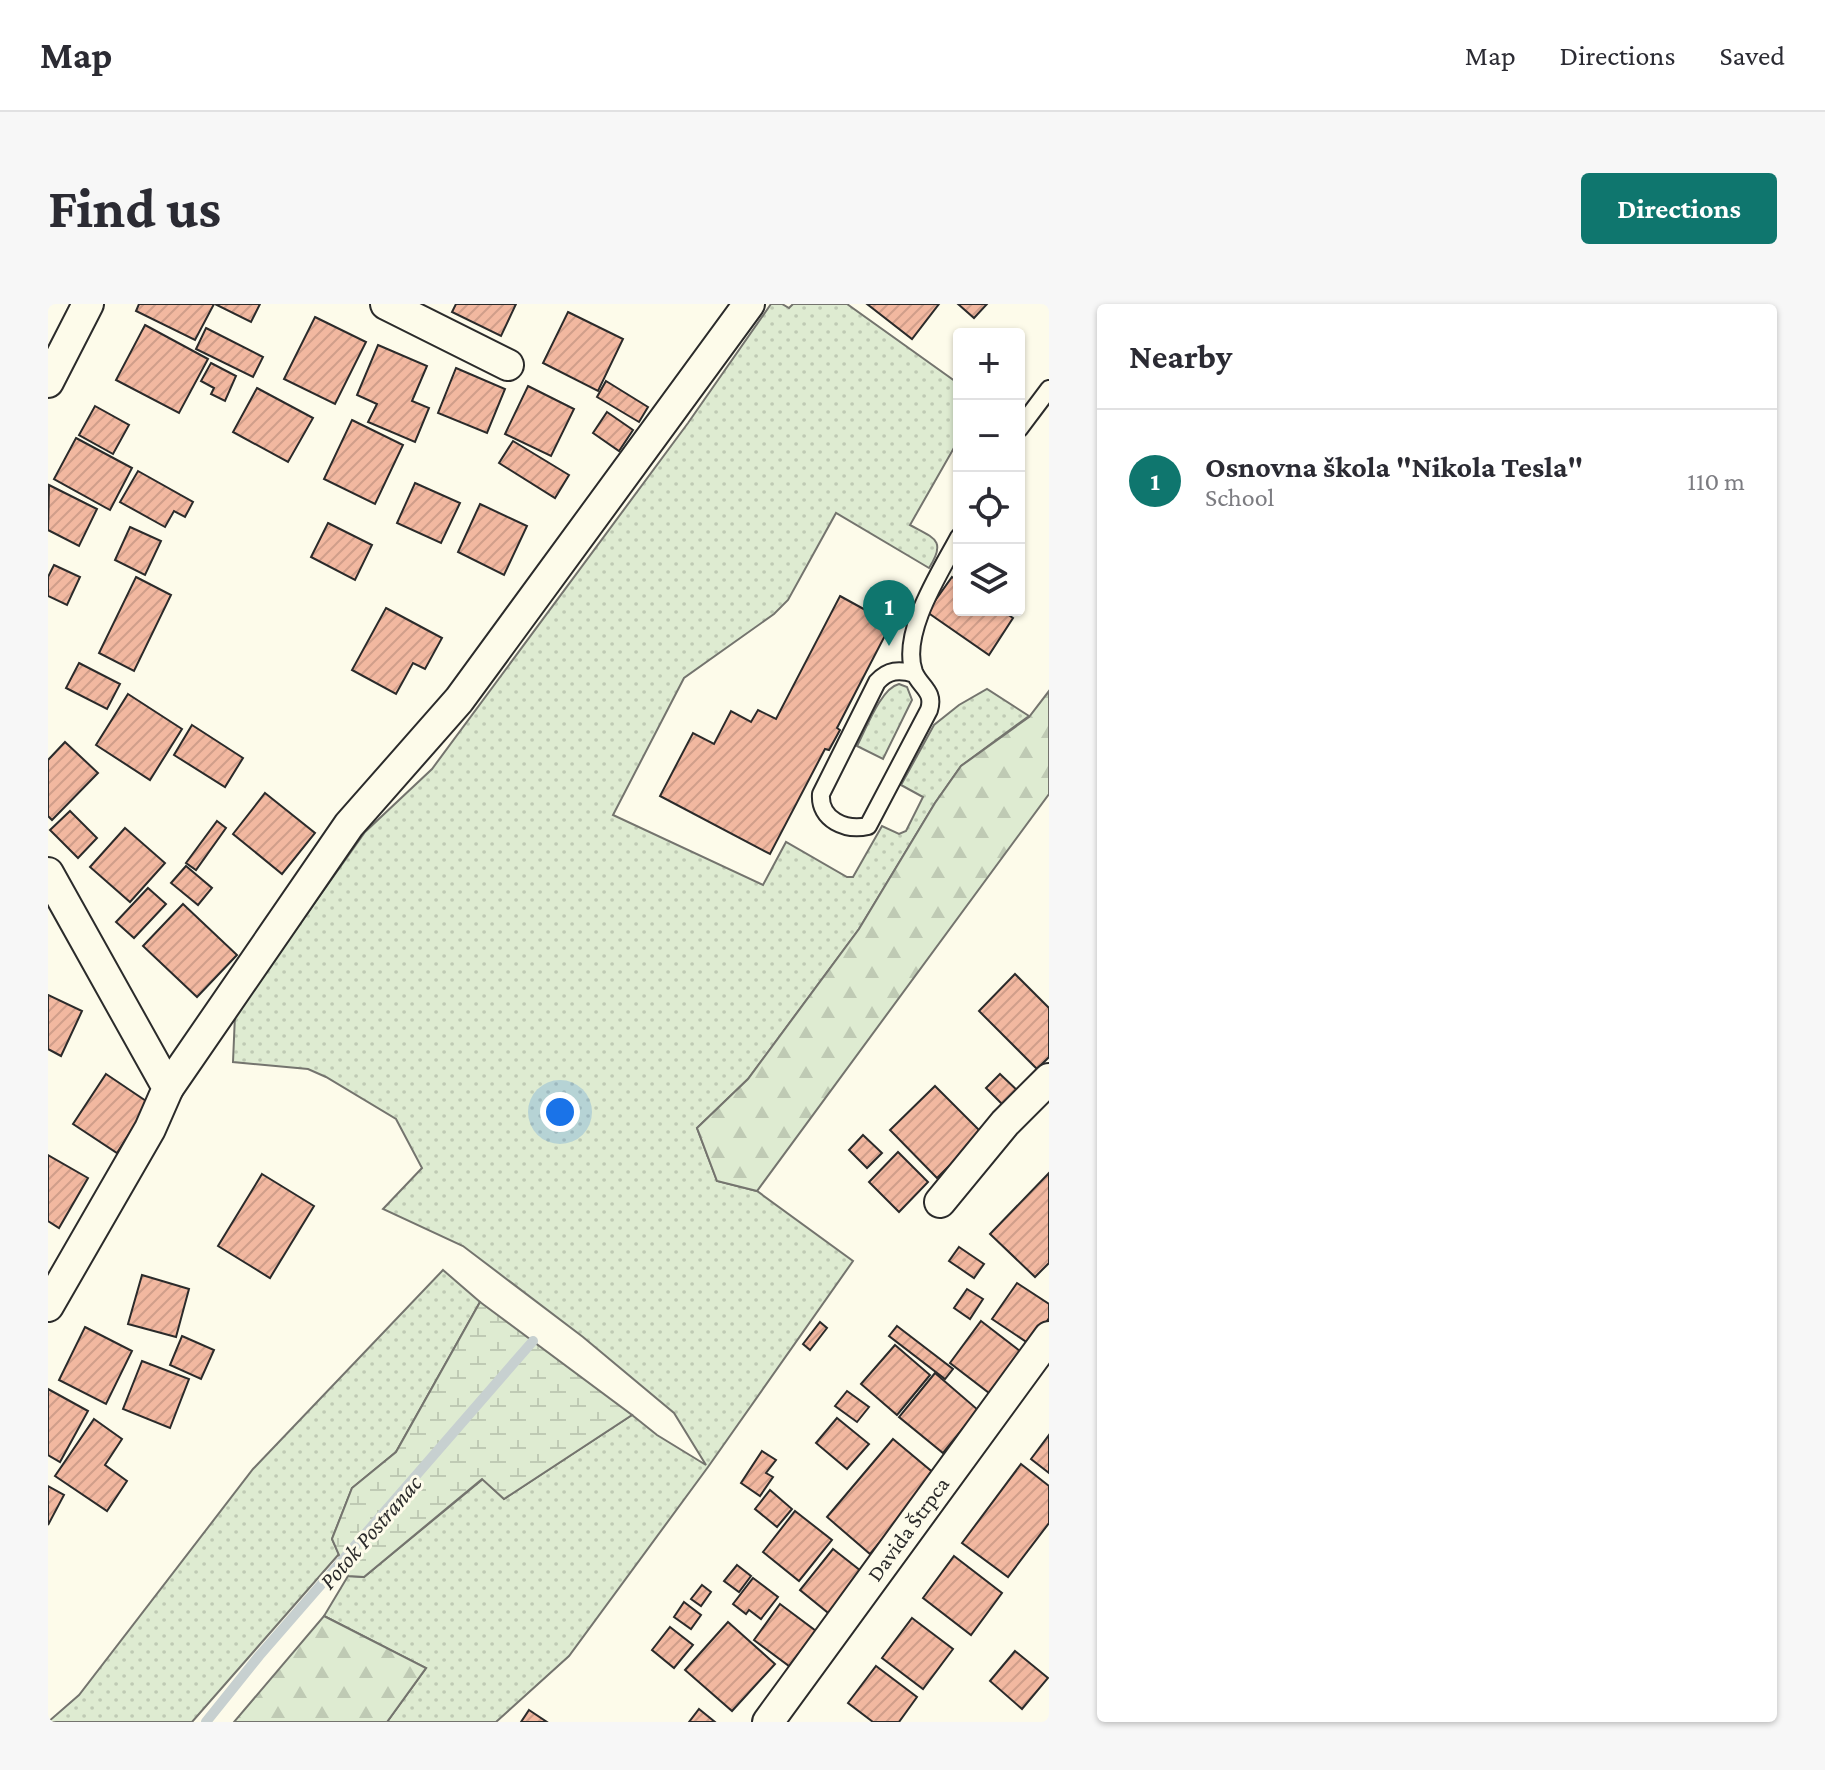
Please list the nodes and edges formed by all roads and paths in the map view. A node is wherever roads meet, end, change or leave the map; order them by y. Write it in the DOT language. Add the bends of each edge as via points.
graph roads {
  1 [pos="88,304"];
  2 [pos="386,304"];
  3 [pos="749,304"];
  4 [pos="508,365"];
  5 [pos="52,366"];
  6 [pos="1049,389"];
  7 [pos="1025,421"];
  8 [pos="955,544"];
  9 [pos="913,632"];
  10 [pos="892,671"];
  11 [pos="915,674"];
  12 [pos="48,873"];
  13 [pos="1049,1079"];
  14 [pos="168,1088"];
  15 [pos="940,1202"];
  16 [pos="48,1306"];
  17 [pos="1049,1337"];
  18 [pos="768,1722"];
  1 -- 5 [label="street"];
  2 -- 4 [label="street"];
  3 -- 14 [label="street" via="459,700 349,825"];
  6 -- 7 [label="lane"];
  8 -- 9 [label="lane"];
  9 -- 10 [label="lane"];
  9 -- 11 [label="lane"];
  10 -- 11 [label="lane"];
  10 -- 11 [label="lane" via="877,682 821,794 824,810 846,827 868,826 929,710 929,694"];
  12 -- 14 [label="street"];
  13 -- 15 [label="street"];
  14 -- 16 [label="street" via="150,1129"];
  17 -- 18 [label="street, Davida Štrpca"];
}
